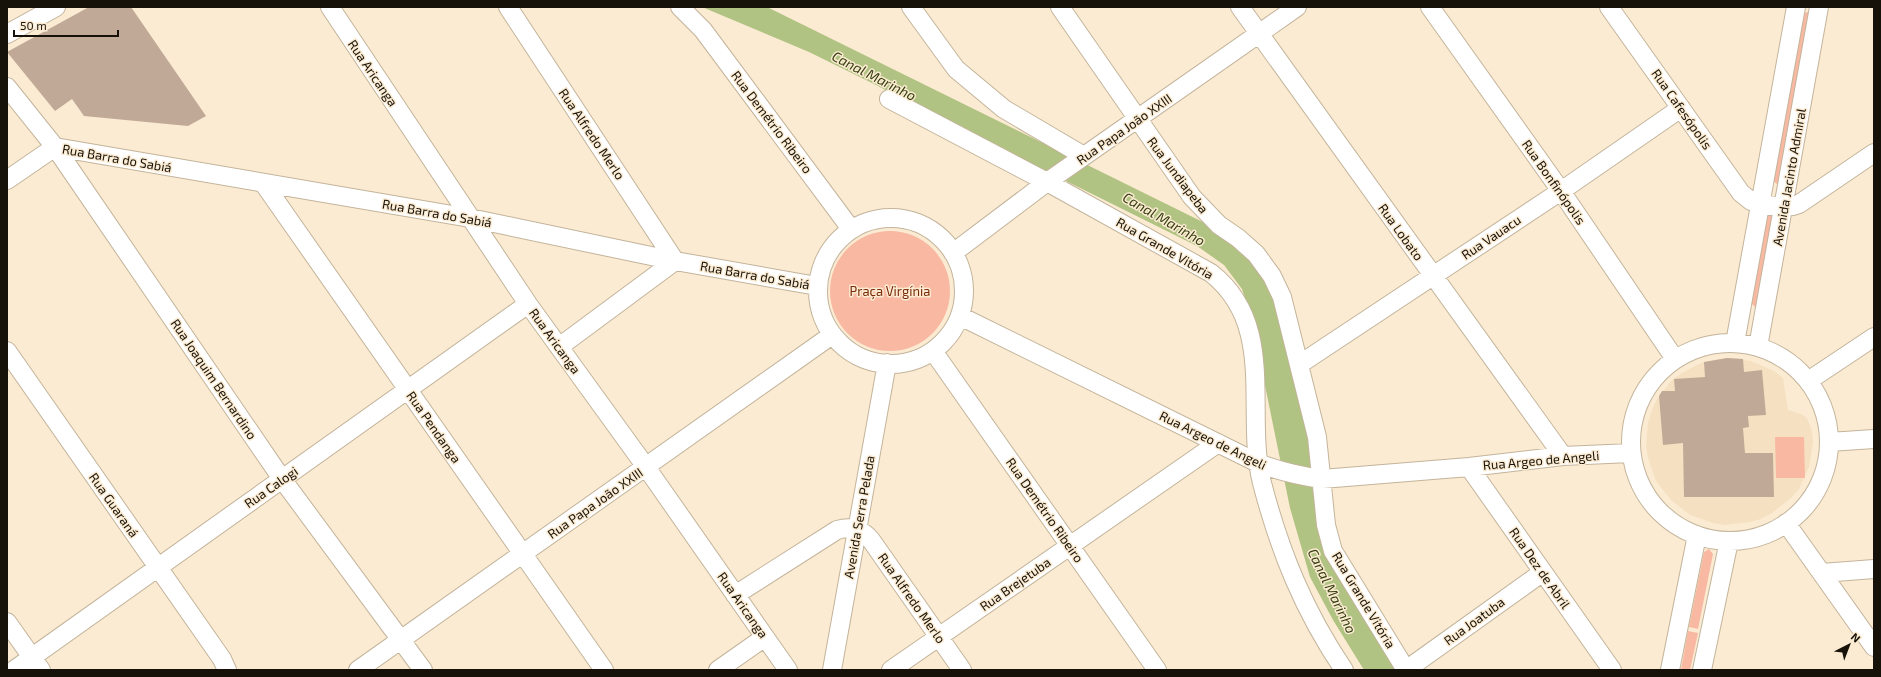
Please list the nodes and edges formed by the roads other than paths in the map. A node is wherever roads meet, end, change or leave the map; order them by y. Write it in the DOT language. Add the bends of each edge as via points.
graph roads {
  1 [pos="56,7"];
  2 [pos="330,7"];
  3 [pos="508,7"];
  4 [pos="911,7"];
  5 [pos="1060,7"];
  6 [pos="1240,7"];
  7 [pos="1297,7"];
  8 [pos="1430,7"];
  9 [pos="1609,7"];
  10 [pos="1796,7"];
  11 [pos="1819,7"];
  12 [pos="686,12"];
  13 [pos="7,34"];
  14 [pos="1258,34"];
  15 [pos="7,87"];
  16 [pos="889,99"];
  17 [pos="1681,108"];
  18 [pos="1137,120"];
  19 [pos="55,148"];
  20 [pos="1874,153"];
  21 [pos="1081,158"];
  22 [pos="7,180"];
  23 [pos="1050,180"];
  24 [pos="264,184"];
  25 [pos="1561,191"];
  26 [pos="1760,204"];
  27 [pos="1783,207"];
  28 [pos="470,218"];
  29 [pos="852,229"];
  30 [pos="953,253"];
  31 [pos="675,261"];
  32 [pos="1433,276"];
  33 [pos="817,286"];
  34 [pos="528,304"];
  35 [pos="960,316"];
  36 [pos="832,335"];
  37 [pos="1874,337"];
  38 [pos="1736,343"];
  39 [pos="559,347"];
  40 [pos="1758,347"];
  41 [pos="7,351"];
  42 [pos="933,351"];
  43 [pos="1675,359"];
  44 [pos="887,363"];
  45 [pos="1300,364"];
  46 [pos="1808,381"];
  47 [pos="408,389"];
  48 [pos="1874,439"];
  49 [pos="1829,442"];
  50 [pos="1218,443"];
  51 [pos="1631,453"];
  52 [pos="1563,456"];
  53 [pos="1266,466"];
  54 [pos="646,467"];
  55 [pos="1469,467"];
  56 [pos="282,479"];
  57 [pos="1318,479"];
  58 [pos="1786,523"];
  59 [pos="857,529"];
  60 [pos="1697,535"];
  61 [pos="1729,540"];
  62 [pos="1070,546"];
  63 [pos="523,554"];
  64 [pos="158,568"];
  65 [pos="1874,569"];
  66 [pos="1543,572"];
  67 [pos="1822,573"];
  68 [pos="735,595"];
  69 [pos="7,622"];
  70 [pos="765,637"];
  71 [pos="939,637"];
  72 [pos="402,640"];
  73 [pos="1874,647"];
  74 [pos="36,664"];
  75 [pos="224,664"];
  76 [pos="1704,668"];
  77 [pos="14,670"];
  78 [pos="237,670"];
  79 [pos="358,670"];
  80 [pos="424,670"];
  81 [pos="604,670"];
  82 [pos="718,670"];
  83 [pos="788,670"];
  84 [pos="832,670"];
  85 [pos="891,670"];
  86 [pos="962,670"];
  87 [pos="1156,670"];
  88 [pos="1344,670"];
  89 [pos="1406,670"];
  90 [pos="1612,670"];
  91 [pos="1670,670"];
  1 -- 13 [label="street"];
  2 -- 28 [label="street, Rua Aricanga"];
  3 -- 31 [label="street, Rua Alfredo Merlo"];
  4 -- 21 [label="street" via="956,69 1004,109"];
  5 -- 18 [label="street, Rua Jundiapeba"];
  6 -- 14 [label="street, Rua Lobato"];
  7 -- 14 [label="street, Rua Papa João XXIII"];
  8 -- 25 [label="street, Rua Bonfinópolis"];
  9 -- 17 [label="street, Rua Cafesópolis"];
  10 -- 26 [label="street, Avenida Jacinto Admiral"];
  11 -- 27 [label="street, Avenida Jacinto Admiral"];
  12 -- 29 [label="street, Rua Demétrio Ribeiro" via="703,30"];
  14 -- 18 [label="street, Rua Papa João XXIII"];
  14 -- 32 [label="street, Rua Lobato"];
  15 -- 19 [label="street, Rua Joaquim Bernardino"];
  16 -- 23 [label="street, Rua Grande Vitória"];
  17 -- 25 [label="street, Rua Vauacu"];
  17 -- 26 [label="street, Rua Cafesópolis" via="1742,193 1751,201"];
  18 -- 21 [label="street, Rua Papa João XXIII"];
  18 -- 45 [label="street, Rua Jundiapeba" via="1205,212 1256,254 1272,276 1282,297"];
  19 -- 22 [label="street"];
  19 -- 24 [label="street, Rua Barra do Sabiá"];
  19 -- 56 [label="street, Rua Joaquim Bernardino"];
  20 -- 27 [label="street" via="1799,204"];
  21 -- 23 [label="street, Rua Papa João XXIII"];
  23 -- 30 [label="street, Rua Papa João XXIII"];
  23 -- 53 [label="street, Rua Grande Vitória" via="1211,273 1235,297 1245,319 1255,360"];
  24 -- 28 [label="street, Rua Barra do Sabiá"];
  24 -- 47 [label="street, Rua Pendanga"];
  25 -- 32 [label="street, Rua Vauacu"];
  25 -- 43 [label="street, Rua Bonfinópolis"];
  26 -- 27 [label="street"];
  26 -- 38 [label="street, Avenida Jacinto Admiral"];
  27 -- 40 [label="street, Avenida Jacinto Admiral"];
  28 -- 31 [label="street, Rua Barra do Sabiá"];
  28 -- 34 [label="street, Rua Aricanga"];
  29 -- 30 [label="street" via="868,221 885,218 912,221 936,233"];
  29 -- 33 [label="street" via="838,240 828,253"];
  30 -- 35 [label="street" via="961,268 964,284"];
  31 -- 33 [label="street, Rua Barra do Sabiá"];
  31 -- 39 [label="street"];
  32 -- 45 [label="street, Rua Vauacu"];
  32 -- 52 [label="street, Rua Lobato"];
  33 -- 36 [label="street" via="820,312"];
  34 -- 39 [label="street, Rua Aricanga"];
  34 -- 47 [label="street, Rua Calogi"];
  35 -- 42 [label="street" via="949,336"];
  35 -- 50 [label="street, Rua Argeo de Angeli"];
  36 -- 44 [label="street" via="857,355"];
  36 -- 54 [label="street, Rua Papa João XXIII"];
  37 -- 46 [label="street"];
  38 -- 40 [label="street"];
  38 -- 43 [label="street" via="1704,346"];
  39 -- 54 [label="street, Rua Aricanga"];
  40 -- 46 [label="street" via="1786,360"];
  41 -- 64 [label="street, Rua Guaraná"];
  42 -- 44 [label="street" via="914,360"];
  42 -- 62 [label="street, Rua Demétrio Ribeiro"];
  43 -- 51 [label="street" via="1649,384 1640,400 1632,423"];
  44 -- 59 [label="street, Avenida Serra Pelada"];
  45 -- 57 [label="street, Rua Jundiapeba" via="1317,437"];
  46 -- 49 [label="street" via="1823,410"];
  47 -- 56 [label="street, Rua Calogi"];
  47 -- 63 [label="street, Rua Pendanga"];
  48 -- 49 [label="street"];
  49 -- 58 [label="street" via="1825,469 1814,494"];
  50 -- 53 [label="street, Rua Argeo de Angeli"];
  50 -- 62 [label="street, Rua Brejetuba"];
  51 -- 52 [label="street, Rua Argeo de Angeli"];
  51 -- 60 [label="street" via="1639,483 1652,503 1668,520"];
  52 -- 55 [label="street, Rua Argeo de Angeli"];
  53 -- 57 [label="street, Rua Argeo de Angeli"];
  53 -- 88 [label="street, Rua Grande Vitória" via="1274,525 1292,576 1318,628"];
  54 -- 63 [label="street, Rua Papa João XXIII"];
  54 -- 68 [label="street, Rua Aricanga"];
  55 -- 57 [label="street, Rua Argeo de Angeli"];
  55 -- 66 [label="street, Rua Dez de Abril"];
  56 -- 64 [label="street, Rua Calogi"];
  56 -- 72 [label="street, Rua Joaquim Bernardino"];
  57 -- 89 [label="street, Rua Grande Vitória" via="1333,551"];
  58 -- 61 [label="street" via="1758,537"];
  58 -- 67 [label="street"];
  59 -- 68 [label="street" via="837,530"];
  59 -- 71 [label="street, Rua Alfredo Merlo" via="871,540"];
  59 -- 84 [label="street, Avenida Serra Pelada"];
  60 -- 61 [label="street"];
  60 -- 91 [label="street"];
  61 -- 76 [label="street"];
  62 -- 71 [label="street, Rua Brejetuba"];
  62 -- 87 [label="street, Rua Demétrio Ribeiro"];
  63 -- 72 [label="street, Rua Papa João XXIII"];
  63 -- 81 [label="street, Rua Pendanga"];
  64 -- 74 [label="street, Rua Calogi"];
  64 -- 75 [label="street, Rua Guaraná"];
  65 -- 67 [label="street"];
  66 -- 89 [label="street, Rua Joatuba"];
  66 -- 90 [label="street, Rua Dez de Abril"];
  67 -- 73 [label="street"];
  68 -- 70 [label="street, Rua Aricanga"];
  69 -- 74 [label="street"];
  70 -- 82 [label="street"];
  70 -- 83 [label="street, Rua Aricanga"];
  71 -- 85 [label="street, Rua Brejetuba"];
  71 -- 86 [label="street, Rua Alfredo Merlo"];
  72 -- 79 [label="street, Rua Papa João XXIII"];
  72 -- 80 [label="street, Rua Joaquim Bernardino"];
  74 -- 77 [label="street, Rua Calogi"];
  75 -- 78 [label="street, Rua Guaraná"];
}
